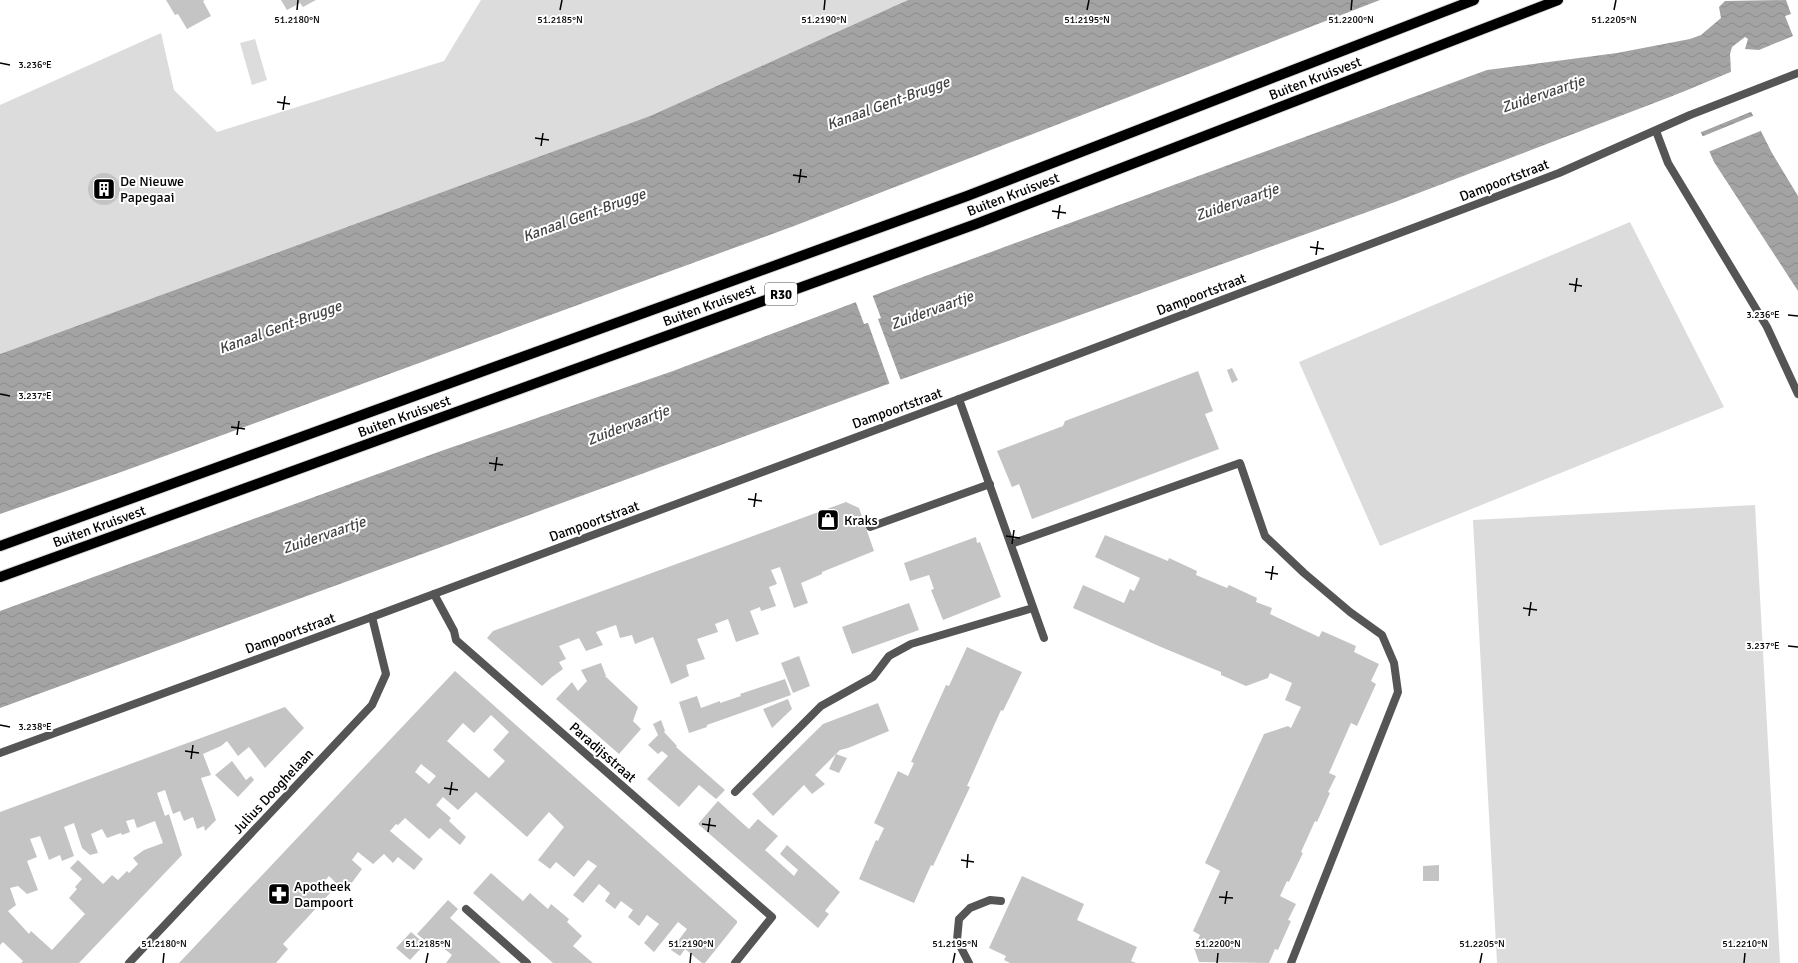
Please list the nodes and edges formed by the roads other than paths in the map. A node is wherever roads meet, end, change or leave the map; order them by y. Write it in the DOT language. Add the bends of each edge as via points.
graph roads {
  1 [pos="1474,0"];
  2 [pos="1558,0"];
  3 [pos="1798,73"];
  4 [pos="1656,131"];
  5 [pos="1798,394"];
  6 [pos="959,399"];
  7 [pos="990,484"];
  8 [pos="870,527"];
  9 [pos="1011,544"];
  10 [pos="0,546"];
  11 [pos="0,577"];
  12 [pos="434,594"];
  13 [pos="1033,608"];
  14 [pos="372,617"];
  15 [pos="1044,638"];
  16 [pos="0,753"];
  17 [pos="735,792"];
  18 [pos="1001,901"];
  19 [pos="466,909"];
  20 [pos="129,963"];
  21 [pos="528,963"];
  22 [pos="735,963"];
  23 [pos="969,963"];
  24 [pos="1292,963"];
  1 -- 10 [label="main road, Buiten Kruisvest / R30" via="967,196"];
  2 -- 11 [label="main road, Buiten Kruisvest / R30" via="976,224"];
  3 -- 4 [label="street, Dampoortstraat"];
  4 -- 5 [label="street" via="1668,163 1767,327"];
  4 -- 6 [label="street, Dampoortstraat" via="1559,172"];
  6 -- 7 [label="street"];
  6 -- 12 [label="street, Dampoortstraat"];
  7 -- 8 [label="street"];
  7 -- 9 [label="street"];
  9 -- 13 [label="street"];
  9 -- 24 [label="street" via="1240,463 1265,536 1350,612 1382,635 1394,663 1398,692"];
  12 -- 14 [label="street, Dampoortstraat"];
  12 -- 22 [label="street, Paradijsstraat" via="454,631 456,640 772,917"];
  13 -- 15 [label="street"];
  13 -- 17 [label="street" via="911,644 889,656 873,677 821,706"];
  14 -- 16 [label="street, Dampoortstraat"];
  14 -- 20 [label="street, Julius Dooghelaan" via="386,674 372,705"];
  18 -- 23 [label="street" via="990,900 970,908 959,919 957,940"];
  19 -- 21 [label="street"];
}
